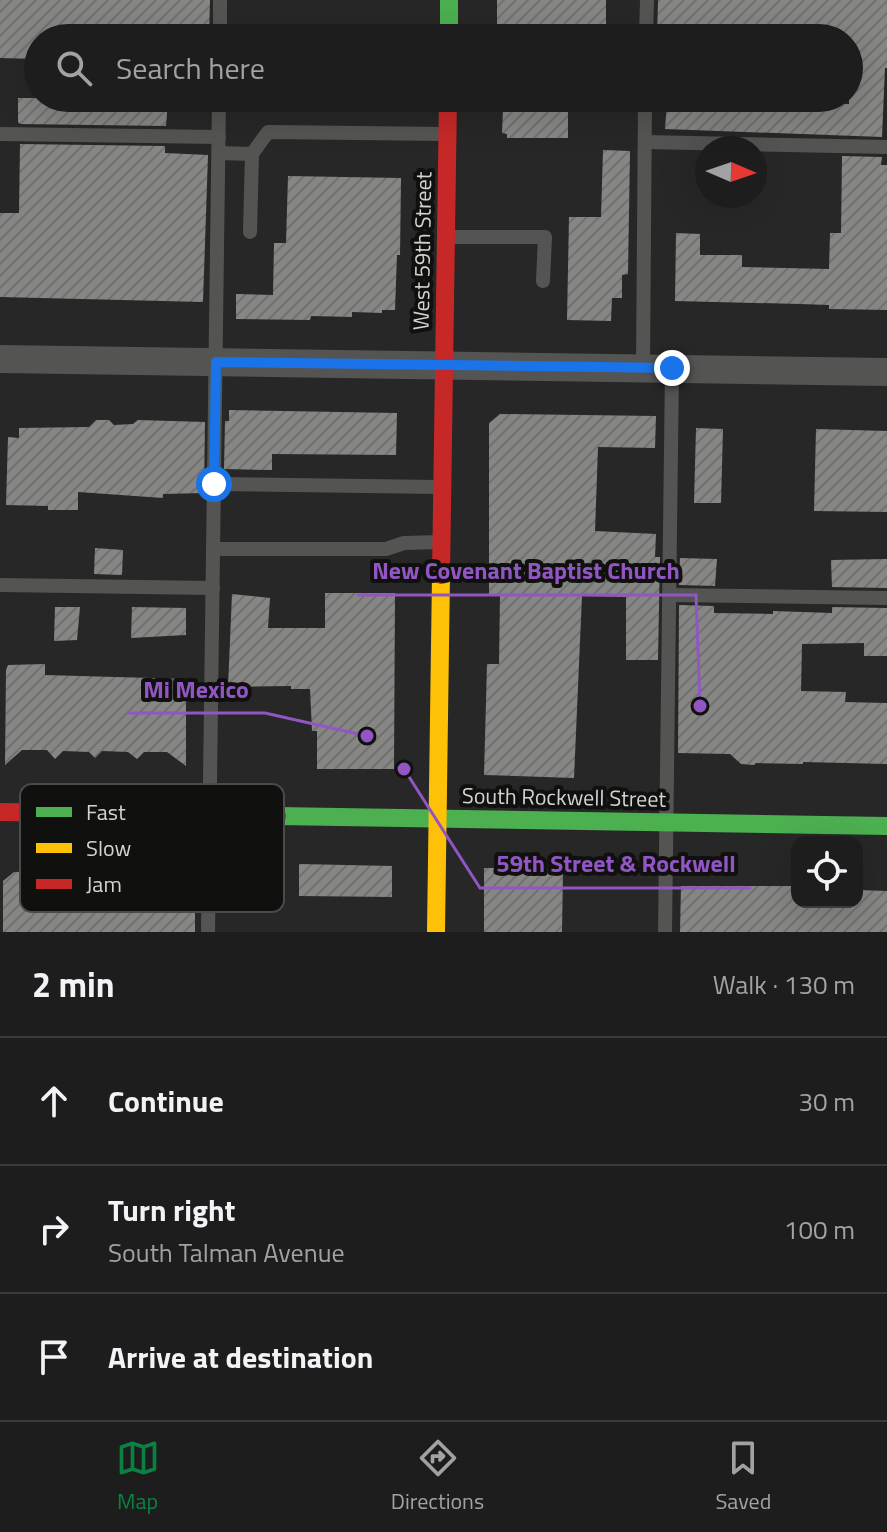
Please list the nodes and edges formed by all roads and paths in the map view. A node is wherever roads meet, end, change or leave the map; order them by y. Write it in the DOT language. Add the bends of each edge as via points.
graph roads {
  1 [pos="220,0"];
  2 [pos="449,0"];
  3 [pos="647,0"];
  4 [pos="220,24"];
  5 [pos="449,24"];
  6 [pos="646,24"];
  7 [pos="219,112"];
  8 [pos="448,112"];
  9 [pos="645,112"];
  10 [pos="0,134"];
  11 [pos="447,134"];
  12 [pos="219,137"];
  13 [pos="645,142"];
  14 [pos="887,147"];
  15 [pos="219,153"];
  16 [pos="252,154"];
  17 [pos="250,232"];
  18 [pos="446,237"];
  19 [pos="543,281"];
  20 [pos="0,359"];
  21 [pos="216,362"];
  22 [pos="444,365"];
  23 [pos="643,368"];
  24 [pos="672,368"];
  25 [pos="887,372"];
  26 [pos="214,484"];
  27 [pos="442,487"];
  28 [pos="442,542"];
  29 [pos="213,549"];
  30 [pos="0,585"];
  31 [pos="213,588"];
  32 [pos="669,595"];
  33 [pos="887,598"];
  34 [pos="210,784"];
  35 [pos="0,812"];
  36 [pos="20,812"];
  37 [pos="284,817"];
  38 [pos="438,819"];
  39 [pos="667,822"];
  40 [pos="887,826"];
  41 [pos="208,912"];
  42 [pos="208,932"];
  43 [pos="436,932"];
  44 [pos="665,932"];
  1 -- 4 [label="lane"];
  2 -- 5 [label="street"];
  3 -- 6 [label="lane"];
  7 -- 12 [label="lane"];
  8 -- 11 [label="street, West 59th Street"];
  9 -- 13 [label="lane"];
  10 -- 12 [label="lane"];
  11 -- 16 [label="lane" via="268,132"];
  11 -- 18 [label="street, West 59th Street"];
  12 -- 15 [label="lane"];
  13 -- 14 [label="lane"];
  13 -- 23 [label="lane"];
  15 -- 16 [label="lane"];
  15 -- 21 [label="lane"];
  16 -- 17 [label="lane"];
  18 -- 19 [label="lane" via="545,237"];
  18 -- 22 [label="street, West 59th Street"];
  20 -- 21 [label="street"];
  21 -- 22 [label="street"];
  21 -- 26 [label="lane"];
  22 -- 23 [label="street"];
  22 -- 27 [label="street, West 59th Street"];
  23 -- 24 [label="street"];
  24 -- 25 [label="street"];
  24 -- 32 [label="lane"];
  26 -- 27 [label="lane"];
  26 -- 29 [label="lane"];
  27 -- 28 [label="street, West 59th Street"];
  28 -- 29 [label="lane" via="386,549"];
  28 -- 38 [label="street, West 59th Street"];
  29 -- 31 [label="lane"];
  30 -- 31 [label="lane"];
  31 -- 34 [label="lane"];
  32 -- 33 [label="lane"];
  32 -- 39 [label="lane"];
  35 -- 36 [label="street, South Rockwell Street"];
  37 -- 38 [label="street, South Rockwell Street"];
  38 -- 39 [label="street, South Rockwell Street"];
  38 -- 43 [label="street, West 59th Street"];
  39 -- 40 [label="street, South Rockwell Street"];
  39 -- 44 [label="lane"];
  41 -- 42 [label="lane"];
}
